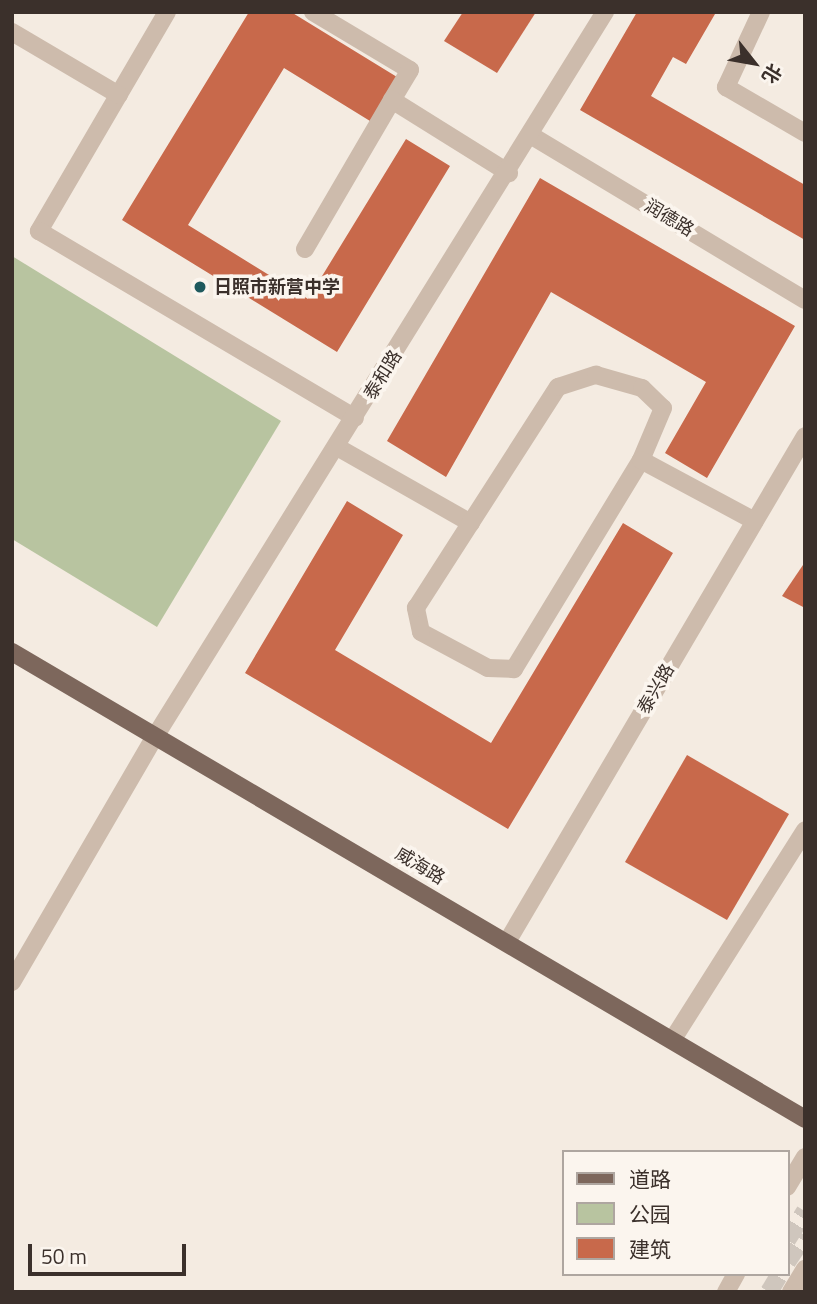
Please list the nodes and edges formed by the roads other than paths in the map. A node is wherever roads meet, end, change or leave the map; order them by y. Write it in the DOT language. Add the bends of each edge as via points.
graph roads {
  1 [pos="167,12"];
  2 [pos="313,12"];
  3 [pos="606,12"];
  4 [pos="757,14"];
  5 [pos="12,32"];
  6 [pos="119,95"];
  7 [pos="392,100"];
  8 [pos="805,133"];
  9 [pos="533,136"];
  10 [pos="509,173"];
  11 [pos="305,249"];
  12 [pos="805,300"];
  13 [pos="355,418"];
  14 [pos="805,436"];
  15 [pos="337,447"];
  16 [pos="641,460"];
  17 [pos="755,521"];
  18 [pos="471,523"];
  19 [pos="12,652"];
  20 [pos="156,735"];
  21 [pos="805,830"];
  22 [pos="507,942"];
  23 [pos="12,982"];
  24 [pos="673,1039"];
  25 [pos="805,1119"];
  26 [pos="805,1157"];
  27 [pos="789,1184"];
  28 [pos="805,1269"];
  29 [pos="735,1276"];
  30 [pos="726,1292"];
  31 [pos="791,1292"];
  1 -- 6 [label="street"];
  2 -- 7 [label="street" via="410,70"];
  3 -- 9 [label="street, 泰和路"];
  4 -- 8 [label="street" via="726,87"];
  5 -- 6 [label="street"];
  6 -- 13 [label="street" via="39,231"];
  7 -- 10 [label="street"];
  7 -- 11 [label="street"];
  9 -- 10 [label="street, 泰和路"];
  9 -- 12 [label="street, 润德路"];
  10 -- 13 [label="street, 泰和路"];
  13 -- 15 [label="street, 泰和路"];
  14 -- 17 [label="street, 泰兴路"];
  15 -- 18 [label="street"];
  15 -- 20 [label="street, 泰和路"];
  16 -- 17 [label="street"];
  16 -- 18 [label="street" via="663,408 642,388 596,375 558,387"];
  16 -- 18 [label="street" via="514,669 488,668 421,632 416,608"];
  17 -- 22 [label="street, 泰兴路"];
  19 -- 20 [label="main road, 威海路"];
  20 -- 22 [label="main road, 威海路"];
  20 -- 23 [label="street, 泰和路"];
  21 -- 24 [label="street"];
  22 -- 24 [label="main road, 威海路"];
  24 -- 25 [label="main road, 威海路"];
  26 -- 27 [label="street"];
  28 -- 31 [label="street"];
  29 -- 30 [label="street"];
}
